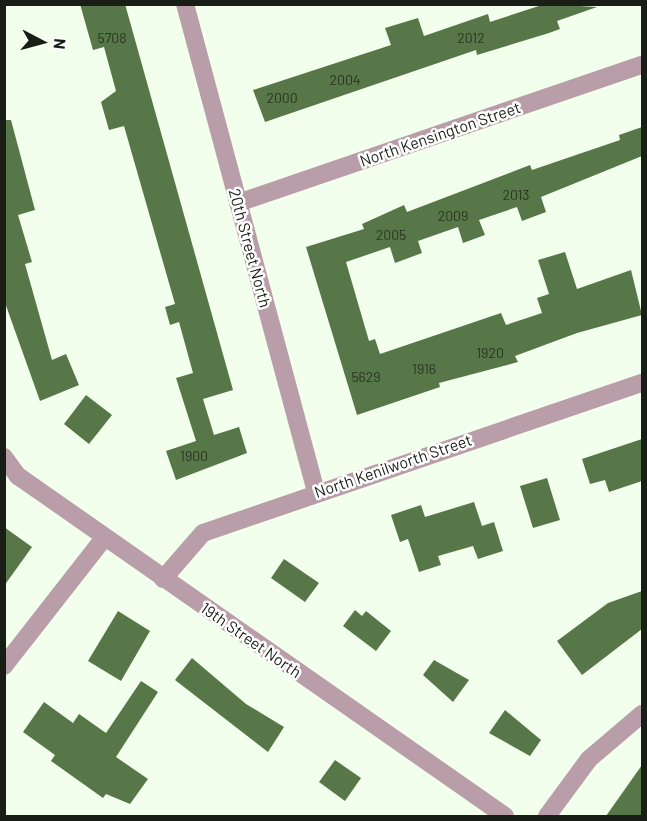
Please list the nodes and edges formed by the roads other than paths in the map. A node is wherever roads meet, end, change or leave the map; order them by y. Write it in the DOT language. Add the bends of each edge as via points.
graph roads {
  1 [pos="186,4"];
  2 [pos="642,65"];
  3 [pos="238,203"];
  4 [pos="642,382"];
  5 [pos="4,457"];
  6 [pos="316,492"];
  7 [pos="104,538"];
  8 [pos="163,579"];
  9 [pos="4,666"];
  10 [pos="642,714"];
  11 [pos="505,816"];
  12 [pos="548,816"];
  1 -- 3 [label="street, 20th Street North"];
  2 -- 3 [label="street, North Kensington Street"];
  3 -- 6 [label="street, 20th Street North"];
  4 -- 6 [label="street, North Kenilworth Street"];
  5 -- 7 [label="street, 19th Street North" via="18,476"];
  6 -- 8 [label="street, North Kenilworth Street" via="203,533"];
  7 -- 8 [label="street, 19th Street North"];
  7 -- 9 [label="street"];
  8 -- 11 [label="street, 19th Street North"];
  10 -- 12 [label="street" via="589,759"];
}
